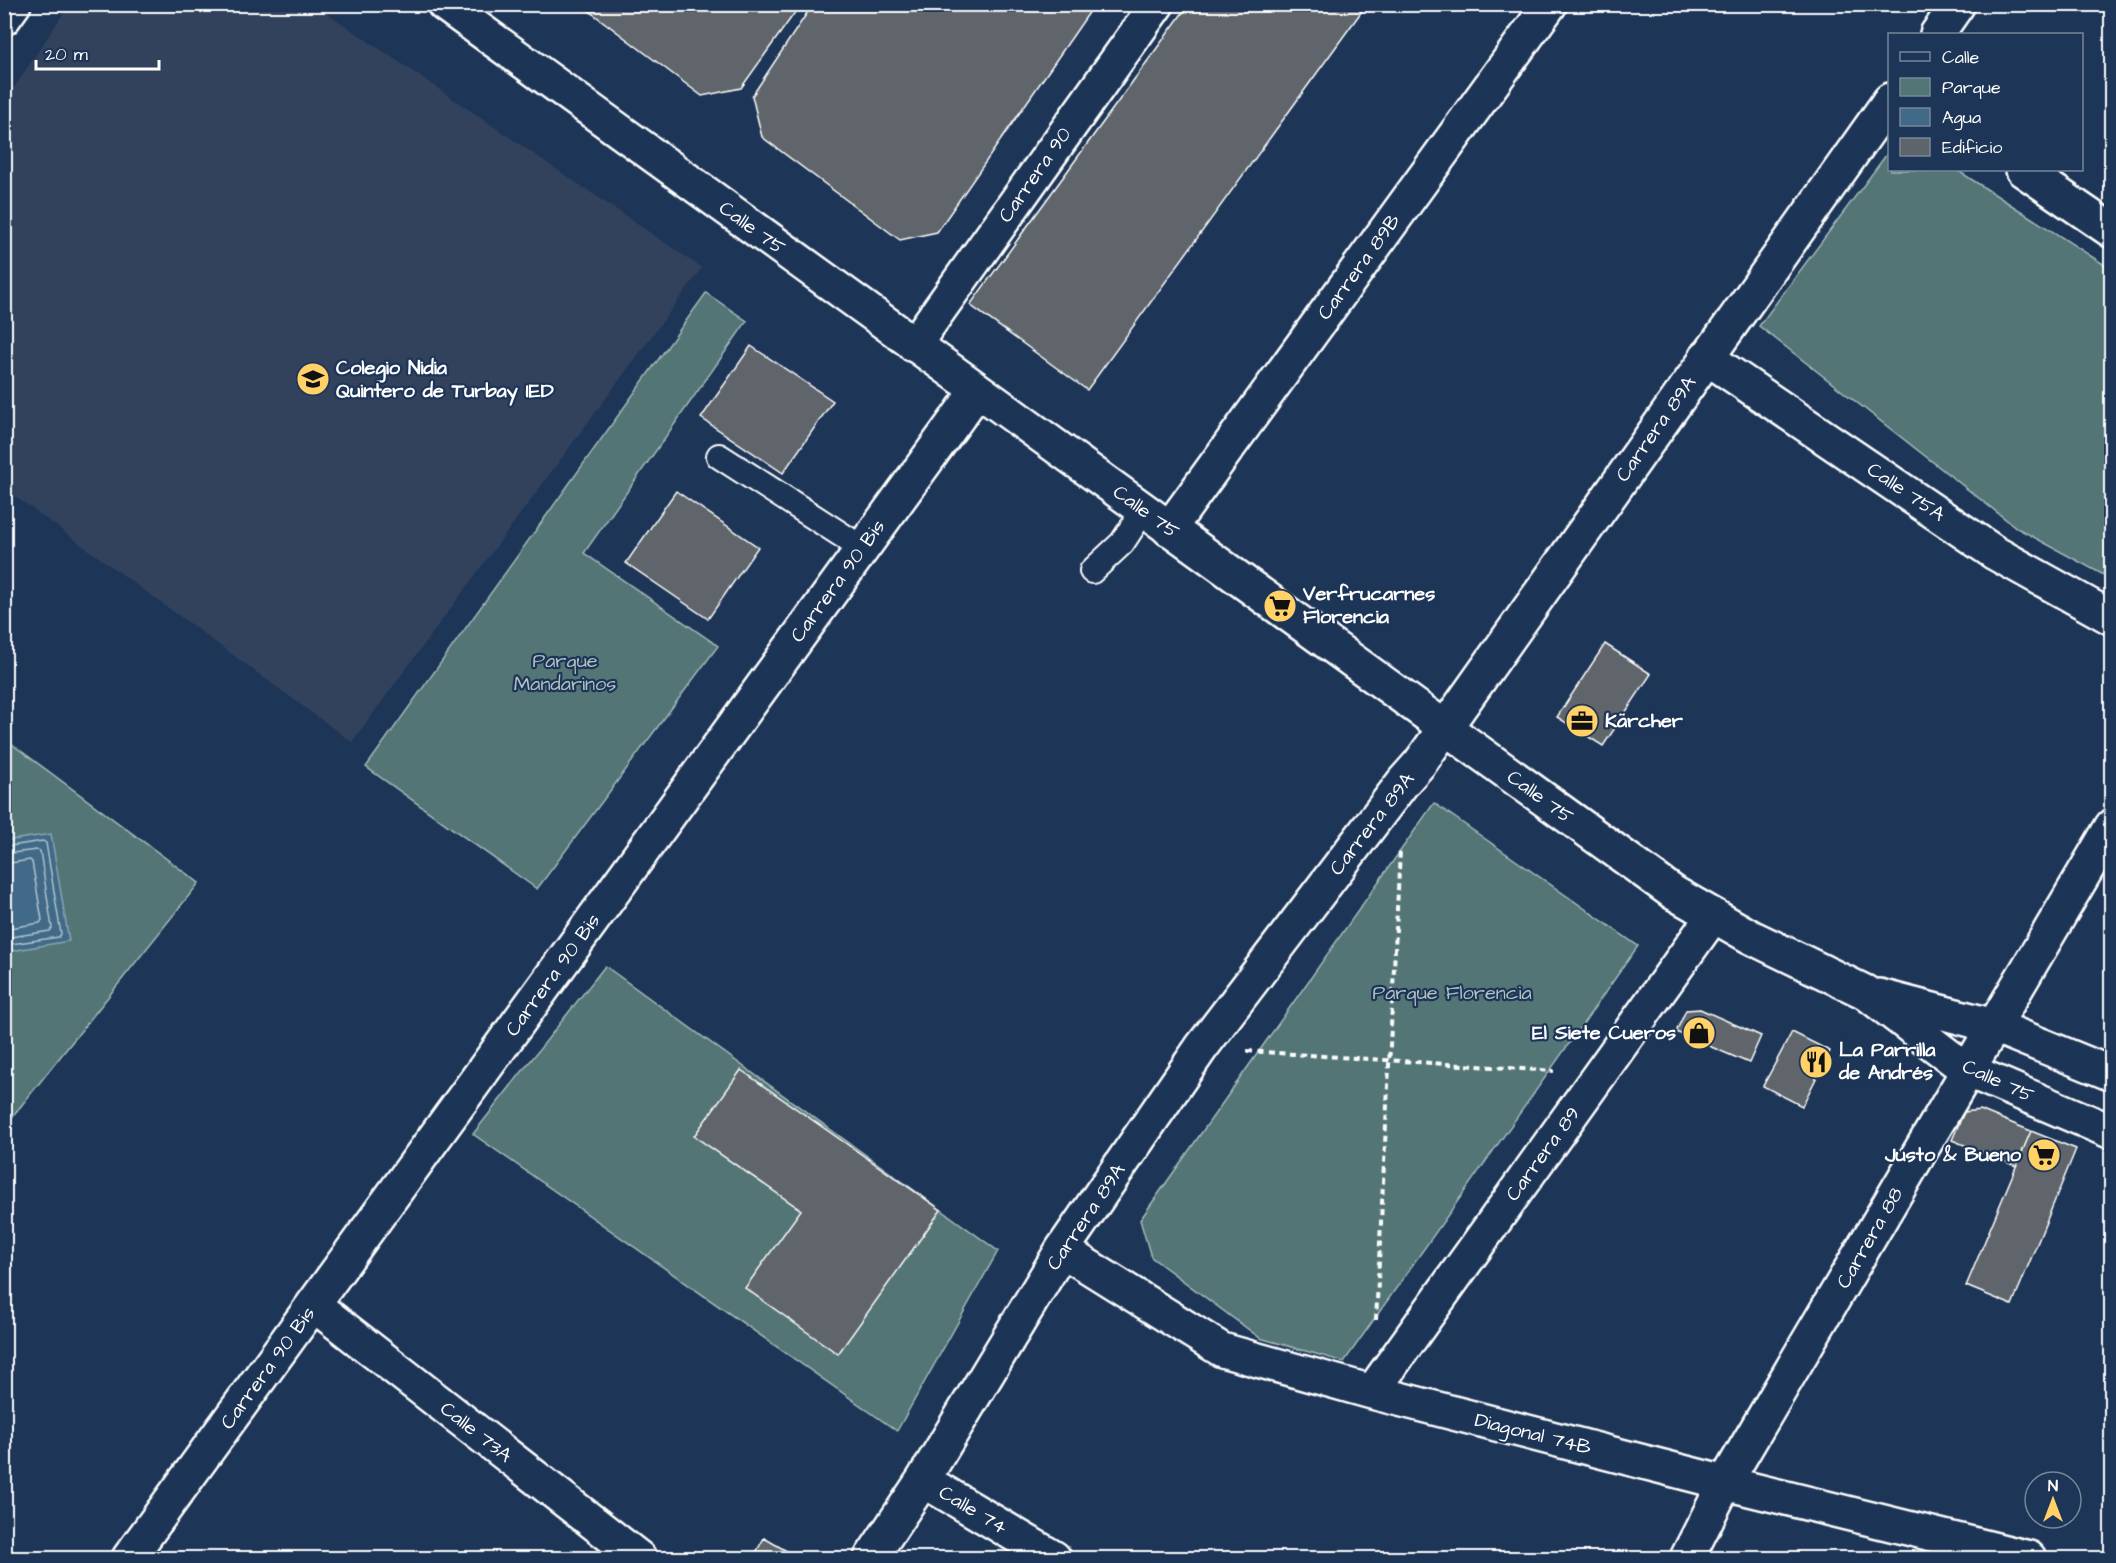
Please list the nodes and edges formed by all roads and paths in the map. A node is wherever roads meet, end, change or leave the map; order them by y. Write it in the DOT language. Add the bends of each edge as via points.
graph roads {
  1 [pos="14,4"];
  2 [pos="444,4"];
  3 [pos="1157,4"];
  4 [pos="1550,4"];
  5 [pos="1958,4"];
  6 [pos="4,18"];
  7 [pos="1938,33"];
  8 [pos="1888,103"];
  9 [pos="2024,171"];
  10 [pos="2112,231"];
  11 [pos="914,345"];
  12 [pos="1706,357"];
  13 [pos="977,391"];
  14 [pos="719,456"];
  15 [pos="1156,520"];
  16 [pos="862,548"];
  17 [pos="1092,571"];
  18 [pos="2112,618"];
  19 [pos="1445,728"];
  20 [pos="2112,826"];
  21 [pos="1400,851"];
  22 [pos="1713,916"];
  23 [pos="1865,992"];
  24 [pos="1994,1026"];
  25 [pos="1201,1048"];
  26 [pos="1389,1060"];
  27 [pos="1967,1070"];
  28 [pos="1599,1074"];
  29 [pos="2112,1074"];
  30 [pos="2112,1132"];
  31 [pos="1062,1250"];
  32 [pos="314,1305"];
  33 [pos="1376,1321"];
  34 [pos="1372,1392"];
  35 [pos="923,1480"];
  36 [pos="1725,1483"];
  37 [pos="129,1558"];
  38 [pos="639,1558"];
  39 [pos="872,1558"];
  40 [pos="1054,1558"];
  41 [pos="1687,1558"];
  42 [pos="2029,1558"];
  1 -- 6 [label="street"];
  2 -- 11 [label="street, Calle 75"];
  3 -- 11 [label="street, Carrera 90"];
  4 -- 15 [label="street, Carrera 89B"];
  5 -- 7 [label="street"];
  8 -- 12 [label="street, Carrera 89A"];
  9 -- 10 [label="street"];
  11 -- 13 [label="street, Calle 75"];
  12 -- 18 [label="street, Calle 75A" via="1995,553"];
  12 -- 19 [label="street, Carrera 89A"];
  13 -- 15 [label="street, Calle 75"];
  13 -- 16 [label="street, Carrera 90 Bis"];
  14 -- 16 [label="lane"];
  15 -- 17 [label="lane" via="1122,543"];
  15 -- 19 [label="street, Calle 75"];
  16 -- 32 [label="street, Carrera 90 Bis"];
  19 -- 22 [label="street, Calle 75" via="1674,893"];
  19 -- 25 [label="street, Carrera 89A"];
  20 -- 24 [label="street, Carrera 88"];
  21 -- 26 [label="path"];
  22 -- 23 [label="street, Calle 75"];
  22 -- 28 [label="street, Carrera 89"];
  23 -- 24 [label="street, Calle 75"];
  23 -- 27 [label="street, Calle 75"];
  24 -- 27 [label="street, Carrera 88"];
  24 -- 29 [label="street, Calle 75"];
  25 -- 26 [label="path"];
  25 -- 31 [label="street, Carrera 89A"];
  26 -- 28 [label="path"];
  26 -- 33 [label="path"];
  27 -- 30 [label="street, Calle 75"];
  27 -- 36 [label="street, Carrera 88"];
  28 -- 34 [label="street, Carrera 89"];
  31 -- 34 [label="street, Diagonal 74B" via="1222,1350"];
  31 -- 35 [label="street, Carrera 89A"];
  32 -- 37 [label="street, Carrera 90 Bis"];
  32 -- 38 [label="street, Calle 73A"];
  34 -- 36 [label="street, Diagonal 74B"];
  35 -- 39 [label="street, Carrera 89A"];
  35 -- 40 [label="street, Calle 74"];
  36 -- 41 [label="street, Carrera 88"];
  36 -- 42 [label="street, Diagonal 74B"];
}
